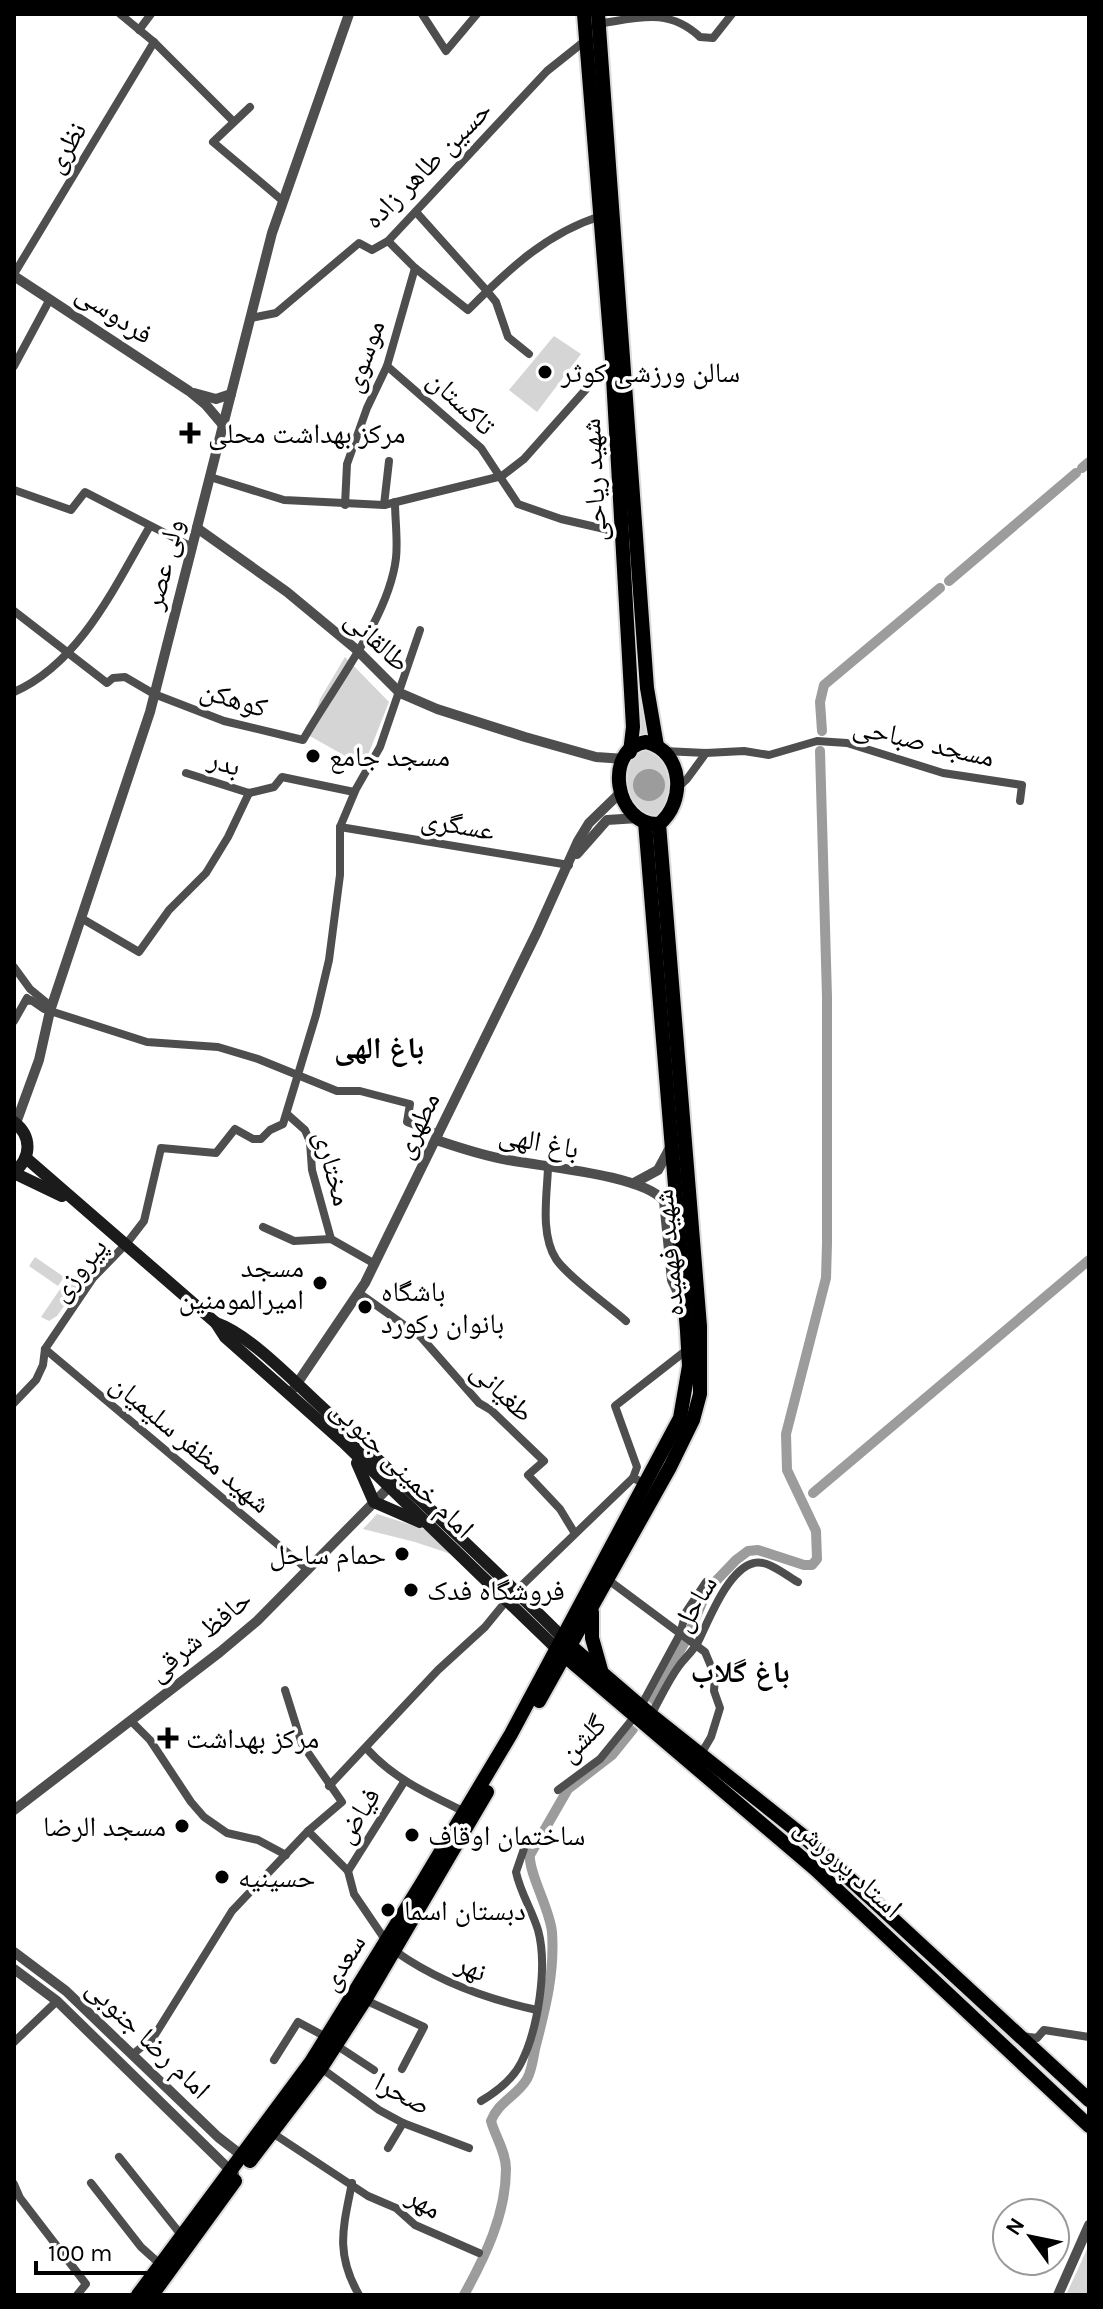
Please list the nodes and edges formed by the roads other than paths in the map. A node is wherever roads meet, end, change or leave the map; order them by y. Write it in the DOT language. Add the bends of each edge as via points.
graph roads {
  1 [pos="120,14"];
  2 [pos="151,14"];
  3 [pos="349,14"];
  4 [pos="422,14"];
  5 [pos="477,14"];
  6 [pos="584,14"];
  7 [pos="732,14"];
  8 [pos="598,19"];
  9 [pos="139,30"];
  10 [pos="587,40"];
  11 [pos="154,42"];
  12 [pos="250,107"];
  13 [pos="233,121"];
  14 [pos="283,201"];
  15 [pos="416,212"];
  16 [pos="601,216"];
  17 [pos="388,241"];
  18 [pos="415,268"];
  19 [pos="14,275"];
  20 [pos="487,291"];
  21 [pos="50,299"];
  22 [pos="251,318"];
  23 [pos="529,354"];
  24 [pos="612,360"];
  25 [pos="14,366"];
  26 [pos="387,366"];
  27 [pos="189,391"];
  28 [pos="231,394"];
  29 [pos="223,425"];
  30 [pos="389,461"];
  31 [pos="502,476"];
  32 [pos="210,477"];
  33 [pos="14,490"];
  34 [pos="395,502"];
  35 [pos="345,505"];
  36 [pos="384,505"];
  37 [pos="150,526"];
  38 [pos="197,528"];
  39 [pos="622,533"];
  40 [pos="192,547"];
  41 [pos="14,611"];
  42 [pos="420,630"];
  43 [pos="357,650"];
  44 [pos="67,653"];
  45 [pos="14,692"];
  46 [pos="400,693"];
  47 [pos="154,694"];
  48 [pos="660,748"];
  49 [pos="706,753"];
  50 [pos="627,755"];
  51 [pos="596,757"];
  52 [pos="186,773"];
  53 [pos="620,775"];
  54 [pos="677,788"];
  55 [pos="354,792"];
  56 [pos="249,793"];
  57 [pos="620,793"];
  58 [pos="1020,801"];
  59 [pos="648,822"];
  60 [pos="340,827"];
  61 [pos="569,865"];
  62 [pos="81,918"];
  63 [pos="14,967"];
  64 [pos="30,989"];
  65 [pos="26,1001"];
  66 [pos="50,1011"];
  67 [pos="14,1021"];
  68 [pos="297,1076"];
  69 [pos="287,1114"];
  70 [pos="15,1123"];
  71 [pos="437,1137"];
  72 [pos="671,1145"];
  73 [pos="26,1158"];
  74 [pos="548,1168"];
  75 [pos="14,1172"];
  76 [pos="634,1183"];
  77 [pos="72,1200"];
  78 [pos="263,1227"];
  79 [pos="331,1239"];
  80 [pos="127,1243"];
  81 [pos="375,1264"];
  82 [pos="359,1293"];
  83 [pos="685,1307"];
  84 [pos="626,1321"];
  85 [pos="45,1349"];
  86 [pos="688,1349"];
  87 [pos="292,1389"];
  88 [pos="14,1403"];
  89 [pos="343,1442"];
  90 [pos="639,1481"];
  91 [pos="393,1482"];
  92 [pos="374,1502"];
  93 [pos="431,1526"];
  94 [pos="574,1532"];
  95 [pos="308,1570"];
  96 [pos="607,1579"];
  97 [pos="706,1582"];
  98 [pos="798,1582"];
  99 [pos="512,1595"];
  100 [pos="592,1608"];
  101 [pos="680,1634"];
  102 [pos="697,1644"];
  103 [pos="564,1648"];
  104 [pos="601,1671"];
  105 [pos="285,1690"];
  106 [pos="642,1712"];
  107 [pos="131,1721"];
  108 [pos="367,1749"];
  109 [pos="701,1754"];
  110 [pos="404,1782"];
  111 [pos="329,1786"];
  112 [pos="558,1790"];
  113 [pos="14,1810"];
  114 [pos="469,1814"];
  115 [pos="308,1831"];
  116 [pos="802,1835"];
  117 [pos="527,1840"];
  118 [pos="791,1849"];
  119 [pos="286,1855"];
  120 [pos="348,1871"];
  121 [pos="391,1946"];
  122 [pos="14,1952"];
  123 [pos="14,1969"];
  124 [pos="365,2000"];
  125 [pos="57,2001"];
  126 [pos="537,2010"];
  127 [pos="1020,2036"];
  128 [pos="1089,2037"];
  129 [pos="1037,2038"];
  130 [pos="331,2041"];
  131 [pos="14,2042"];
  132 [pos="133,2054"];
  133 [pos="1041,2054"];
  134 [pos="274,2060"];
  135 [pos="321,2068"];
  136 [pos="402,2069"];
  137 [pos="374,2070"];
  138 [pos="1089,2100"];
  139 [pos="481,2101"];
  140 [pos="403,2123"];
  141 [pos="1089,2126"];
  142 [pos="271,2132"];
  143 [pos="228,2145"];
  144 [pos="388,2148"];
  145 [pos="469,2148"];
  146 [pos="214,2156"];
  147 [pos="119,2157"];
  148 [pos="246,2158"];
  149 [pos="234,2174"];
  150 [pos="91,2183"];
  151 [pos="352,2183"];
  152 [pos="14,2184"];
  153 [pos="1089,2225"];
  154 [pos="182,2236"];
  155 [pos="479,2253"];
  156 [pos="161,2265"];
  157 [pos="77,2295"];
  158 [pos="138,2295"];
  159 [pos="152,2295"];
  160 [pos="359,2295"];
  161 [pos="1058,2295"];
  1 -- 9 [label="street"];
  2 -- 9 [label="street"];
  3 -- 14 [label="street, ولی عصر"];
  4 -- 5 [label="street" via="446,51"];
  6 -- 10 [label="main road, شهید ریاحی"];
  7 -- 8 [label="street" via="713,38 700,37 664,16"];
  8 -- 48 [label="main road, شهید ریاحی" via="647,688"];
  9 -- 11 [label="street"];
  10 -- 15 [label="street, حسین طاهر زاده" via="547,71"];
  10 -- 16 [label="main road, شهید ریاحی"];
  11 -- 13 [label="street"];
  11 -- 19 [label="street, نظری"];
  12 -- 13 [label="street"];
  13 -- 14 [label="street" via="213,142"];
  14 -- 22 [label="street, ولی عصر"];
  15 -- 17 [label="street, حسین طاهر زاده"];
  15 -- 20 [label="street"];
  16 -- 20 [label="street" via="545,241"];
  16 -- 24 [label="main road, شهید ریاحی"];
  17 -- 18 [label="street"];
  17 -- 22 [label="street, حسین طاهر زاده" via="372,250 359,243 276,313"];
  18 -- 20 [label="street" via="468,310"];
  18 -- 26 [label="street, موسوی"];
  19 -- 21 [label="street, فردوسی"];
  20 -- 23 [label="street" via="508,337"];
  21 -- 25 [label="street"];
  21 -- 27 [label="street, فردوسی"];
  22 -- 28 [label="street, ولی عصر"];
  24 -- 31 [label="street" via="524,459"];
  24 -- 39 [label="main road, شهید ریاحی"];
  26 -- 31 [label="street, تاکستان" via="481,448"];
  26 -- 35 [label="street, موسوی" via="347,464"];
  27 -- 28 [label="street, فردوسی" via="216,399"];
  27 -- 29 [label="street, فردوسی"];
  28 -- 29 [label="street, ولی عصر"];
  29 -- 32 [label="street, ولی عصر"];
  30 -- 36 [label="street"];
  31 -- 34 [label="street"];
  31 -- 39 [label="street, تاکستان" via="518,504"];
  32 -- 35 [label="street" via="284,500"];
  32 -- 38 [label="street, ولی عصر"];
  33 -- 37 [label="street" via="71,510 85,492"];
  34 -- 36 [label="street"];
  34 -- 43 [label="street" via="392,576"];
  35 -- 36 [label="street"];
  37 -- 40 [label="street"];
  37 -- 44 [label="street" via="106,603"];
  38 -- 40 [label="street, ولی عصر"];
  38 -- 43 [label="street, طالقانی"];
  39 -- 50 [label="main road, شهید ریاحی" via="633,727"];
  40 -- 47 [label="street, ولی عصر"];
  41 -- 44 [label="street"];
  42 -- 46 [label="street"];
  43 -- 46 [label="street, طالقانی"];
  43 -- 47 [label="street, کوهکن" via="303,740 224,721"];
  44 -- 45 [label="street"];
  44 -- 47 [label="street, کوهکن" via="107,683 125,677"];
  46 -- 51 [label="street, طالقانی"];
  46 -- 55 [label="street" via="380,747"];
  47 -- 62 [label="street, ولی عصر"];
  48 -- 49 [label="street"];
  48 -- 50 [label="main road" via="641,743"];
  48 -- 54 [label="main road" via="673,762"];
  49 -- 54 [label="street"];
  49 -- 58 [label="street, مسجد صباحی" via="769,755 817,741 853,744 943,773 1022,785"];
  50 -- 51 [label="street"];
  50 -- 53 [label="main road"];
  51 -- 53 [label="street"];
  52 -- 56 [label="street, بدر"];
  53 -- 57 [label="main road"];
  54 -- 59 [label="main road" via="668,817"];
  55 -- 56 [label="street" via="282,777 274,787"];
  55 -- 60 [label="street"];
  56 -- 62 [label="street" via="206,873 176,902 139,952"];
  57 -- 59 [label="main road"];
  57 -- 61 [label="street" via="589,823"];
  59 -- 61 [label="street" via="607,820"];
  59 -- 72 [label="main road, شهید فهمیده"];
  59 -- 96 [label="main road, شهید فهمیده" via="700,1326 700,1394 670,1467"];
  60 -- 61 [label="street, عسگری"];
  60 -- 68 [label="street" via="329,960"];
  61 -- 71 [label="street, مطهری"];
  62 -- 66 [label="street, ولی عصر"];
  63 -- 64 [label="street"];
  64 -- 65 [label="street"];
  64 -- 66 [label="street"];
  65 -- 66 [label="street"];
  65 -- 67 [label="street"];
  66 -- 68 [label="street" via="147,1042 218,1047"];
  66 -- 70 [label="street, ولی عصر" via="39,1060"];
  68 -- 69 [label="street"];
  68 -- 71 [label="street" via="337,1091 360,1091 410,1104 407,1122"];
  69 -- 79 [label="street, مختاری" via="310,1142"];
  69 -- 80 [label="street, پیروزی" via="283,1124 261,1139 235,1129 216,1153 161,1148 144,1221"];
  70 -- 73 [label="main road" via="27,1139"];
  71 -- 74 [label="street, باغ الهی" via="477,1154"];
  71 -- 81 [label="street, مطهری"];
  72 -- 76 [label="street" via="658,1170"];
  72 -- 83 [label="main road, شهید فهمیده"];
  73 -- 75 [label="main road"];
  73 -- 77 [label="main road"];
  74 -- 76 [label="street, باغ الهی"];
  74 -- 84 [label="street" via="548,1239 556,1259"];
  75 -- 77 [label="main road"];
  76 -- 83 [label="street" via="664,1201 672,1280"];
  77 -- 80 [label="main road, امام خمینی جنوبی"];
  78 -- 79 [label="street, مختاری" via="294,1241"];
  79 -- 81 [label="street, مختاری"];
  80 -- 85 [label="street, پیروزی" via="93,1278"];
  80 -- 87 [label="main road, امام خمینی جنوبی" via="225,1337"];
  81 -- 82 [label="street, مطهری"];
  82 -- 87 [label="street, مطهری"];
  82 -- 94 [label="street, طغیانی" via="421,1337 479,1403 544,1461 528,1475"];
  83 -- 86 [label="main road, شهید فهمیده"];
  85 -- 88 [label="street, پیروزی" via="36,1380"];
  85 -- 95 [label="street, شهید مظفر سلیمیان"];
  86 -- 90 [label="main road, شهید فهمیده" via="684,1406"];
  86 -- 90 [label="street" via="615,1406"];
  87 -- 89 [label="main road, امام خمینی جنوبی"];
  87 -- 91 [label="main road, امام خمینی جنوبی"];
  89 -- 91 [label="main road, امام خمینی جنوبی"];
  89 -- 92 [label="main road" via="362,1470"];
  90 -- 94 [label="street"];
  90 -- 103 [label="main road, شهید فهمیده"];
  91 -- 92 [label="street, حافظ شرقی"];
  91 -- 93 [label="main road, امام خمینی جنوبی"];
  91 -- 99 [label="main road, امام خمینی جنوبی"];
  92 -- 93 [label="main road"];
  92 -- 95 [label="street, حافظ شرقی"];
  93 -- 99 [label="main road, امام خمینی جنوبی"];
  94 -- 99 [label="street"];
  95 -- 107 [label="street, حافظ شرقی" via="220,1652"];
  96 -- 100 [label="main road, شهید فهمیده"];
  96 -- 101 [label="street"];
  97 -- 101 [label="street" via="686,1612"];
  98 -- 102 [label="street, ساحل" via="761,1562 750,1563 727,1586"];
  99 -- 103 [label="main road, امام خمینی جنوبی"];
  99 -- 108 [label="street"];
  100 -- 103 [label="main road, شهید فهمیده"];
  100 -- 104 [label="main road" via="592,1638"];
  101 -- 102 [label="street"];
  101 -- 106 [label="street"];
  102 -- 106 [label="street, ساحل"];
  102 -- 109 [label="street" via="711,1663 720,1708"];
  103 -- 104 [label="main road, استاد پرورش"];
  103 -- 106 [label="main road, استاد پرورش"];
  103 -- 114 [label="main road, سعدی"];
  104 -- 106 [label="main road, استاد پرورش"];
  105 -- 111 [label="street" via="302,1744"];
  106 -- 109 [label="main road, استاد پرورش"];
  106 -- 112 [label="street, گلشن" via="600,1759"];
  106 -- 118 [label="main road, استاد پرورش"];
  107 -- 113 [label="street, حافظ شرقی"];
  107 -- 119 [label="street" via="204,1817 227,1833 258,1840"];
  108 -- 110 [label="street"];
  108 -- 111 [label="street"];
  109 -- 116 [label="main road, استاد پرورش"];
  110 -- 114 [label="street"];
  110 -- 120 [label="street, فیاض"];
  111 -- 115 [label="street" via="342,1802"];
  114 -- 121 [label="main road, سعدی"];
  115 -- 119 [label="street"];
  115 -- 120 [label="street"];
  116 -- 118 [label="main road"];
  116 -- 127 [label="main road, استاد پرورش"];
  117 -- 126 [label="street" via="516,1872 539,1933"];
  118 -- 141 [label="main road, استاد پرورش"];
  119 -- 132 [label="street" via="232,1911 153,2038"];
  120 -- 121 [label="street" via="354,1894"];
  121 -- 124 [label="main road, سعدی"];
  121 -- 126 [label="street, نهر" via="411,1962 476,1994"];
  121 -- 130 [label="main road, سعدی"];
  122 -- 132 [label="street, امام رضا جنوبی" via="66,1991"];
  123 -- 125 [label="street, امام رضا جنوبی"];
  124 -- 130 [label="main road, سعدی"];
  124 -- 136 [label="street" via="424,2027"];
  125 -- 131 [label="street"];
  125 -- 146 [label="street, امام رضا جنوبی"];
  126 -- 139 [label="street" via="520,2065"];
  127 -- 129 [label="street"];
  127 -- 133 [label="main road, استاد پرورش"];
  128 -- 129 [label="street" via="1044,2030"];
  129 -- 133 [label="street"];
  130 -- 134 [label="street" via="298,2022"];
  130 -- 135 [label="main road, سعدی"];
  130 -- 137 [label="street"];
  130 -- 148 [label="main road, سعدی"];
  132 -- 143 [label="street, امام رضا جنوبی"];
  133 -- 138 [label="main road, استاد پرورش"];
  135 -- 140 [label="street, صحرا"];
  135 -- 142 [label="main road, سعدی"];
  140 -- 144 [label="street"];
  140 -- 145 [label="street, صحرا"];
  142 -- 148 [label="main road, سعدی"];
  142 -- 151 [label="street, مهر"];
  143 -- 146 [label="street" via="226,2157"];
  143 -- 148 [label="street, امام رضا جنوبی"];
  146 -- 149 [label="street, امام رضا جنوبی"];
  147 -- 154 [label="street"];
  148 -- 149 [label="main road, سعدی"];
  149 -- 154 [label="main road, سعدی"];
  149 -- 159 [label="main road, سعدی"];
  150 -- 156 [label="street"];
  151 -- 155 [label="street, مهر" via="415,2225"];
  151 -- 160 [label="street" via="341,2250"];
  152 -- 157 [label="street" via="86,2284"];
  153 -- 161 [label="street"];
  154 -- 156 [label="main road, سعدی"];
  156 -- 158 [label="main road, سعدی"];
}
